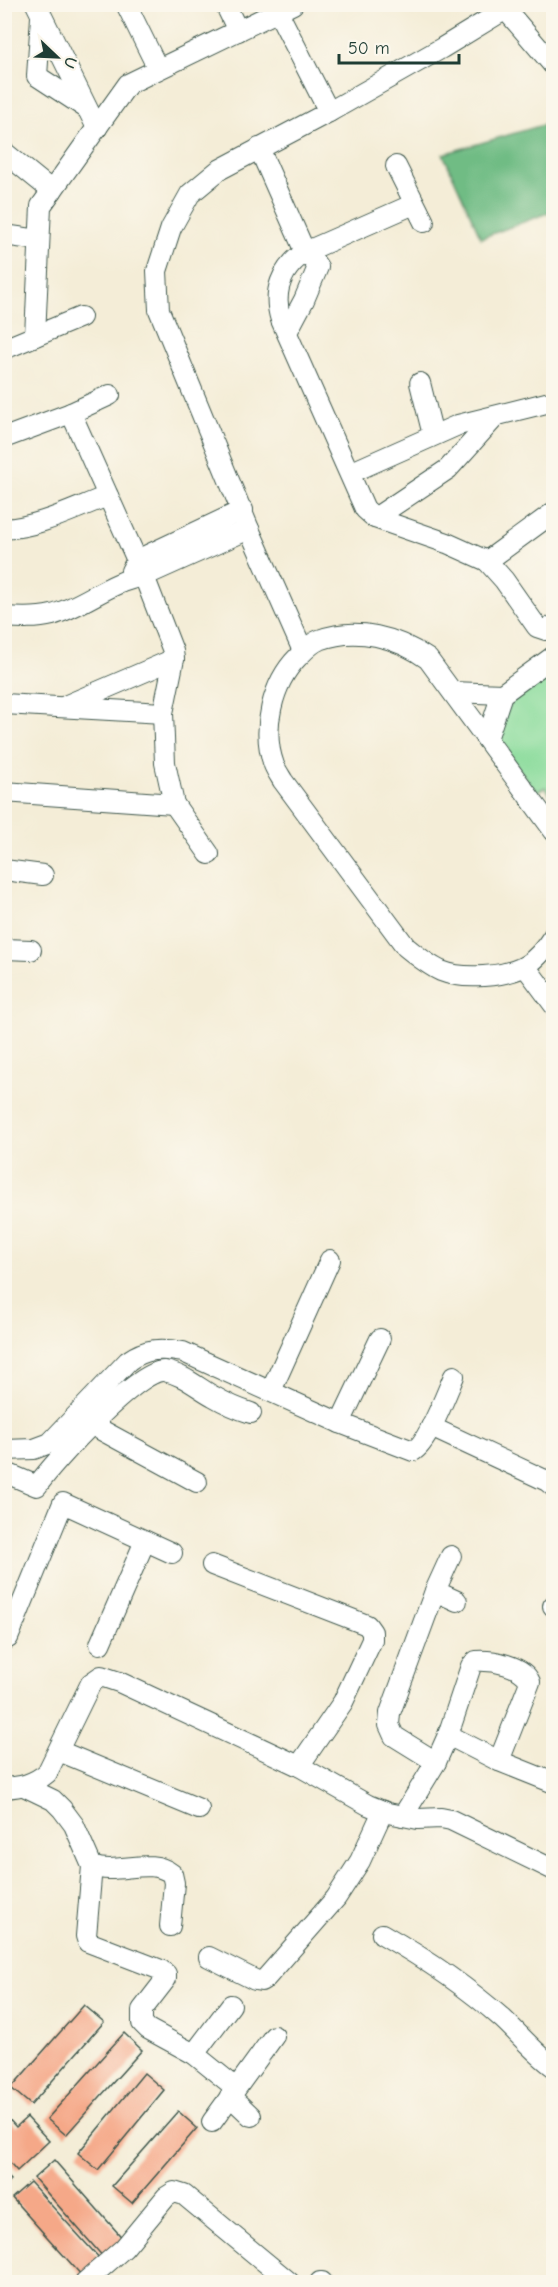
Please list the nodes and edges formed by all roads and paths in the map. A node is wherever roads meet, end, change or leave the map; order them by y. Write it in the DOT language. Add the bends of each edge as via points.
graph roads {
  1 [pos="126,4"];
  2 [pos="225,4"];
  3 [pos="510,7"];
  4 [pos="286,8"];
  5 [pos="38,10"];
  6 [pos="238,31"];
  7 [pos="554,66"];
  8 [pos="158,69"];
  9 [pos="88,110"];
  10 [pos="329,112"];
  11 [pos="97,128"];
  12 [pos="259,148"];
  13 [pos="4,152"];
  14 [pos="396,166"];
  15 [pos="52,191"];
  16 [pos="414,204"];
  17 [pos="424,222"];
  18 [pos="4,235"];
  19 [pos="39,240"];
  20 [pos="306,252"];
  21 [pos="81,317"];
  22 [pos="287,332"];
  23 [pos="34,336"];
  24 [pos="4,349"];
  25 [pos="420,383"];
  26 [pos="110,395"];
  27 [pos="554,401"];
  28 [pos="71,413"];
  29 [pos="495,417"];
  30 [pos="434,435"];
  31 [pos="4,438"];
  32 [pos="350,473"];
  33 [pos="108,496"];
  34 [pos="554,512"];
  35 [pos="375,518"];
  36 [pos="246,520"];
  37 [pos="4,529"];
  38 [pos="487,561"];
  39 [pos="136,572"];
  40 [pos="4,617"];
  41 [pos="554,625"];
  42 [pos="303,651"];
  43 [pos="554,656"];
  44 [pos="174,659"];
  45 [pos="453,692"];
  46 [pos="502,694"];
  47 [pos="4,704"];
  48 [pos="61,708"];
  49 [pos="163,713"];
  50 [pos="487,740"];
  51 [pos="4,792"];
  52 [pos="174,804"];
  53 [pos="554,831"];
  54 [pos="209,854"];
  55 [pos="4,870"];
  56 [pos="43,875"];
  57 [pos="554,935"];
  58 [pos="4,949"];
  59 [pos="31,950"];
  60 [pos="525,966"];
  61 [pos="554,1005"];
  62 [pos="330,1260"];
  63 [pos="380,1339"];
  64 [pos="454,1376"];
  65 [pos="271,1391"];
  66 [pos="251,1413"];
  67 [pos="340,1423"];
  68 [pos="92,1425"];
  69 [pos="431,1427"];
  70 [pos="4,1450"];
  71 [pos="4,1472"];
  72 [pos="196,1482"];
  73 [pos="37,1486"];
  74 [pos="554,1487"];
  75 [pos="63,1503"];
  76 [pos="145,1541"];
  77 [pos="172,1553"];
  78 [pos="451,1556"];
  79 [pos="212,1565"];
  80 [pos="435,1591"];
  81 [pos="457,1601"];
  82 [pos="8,1638"];
  83 [pos="100,1644"];
  84 [pos="448,1735"];
  85 [pos="59,1751"];
  86 [pos="499,1761"];
  87 [pos="436,1762"];
  88 [pos="299,1766"];
  89 [pos="554,1783"];
  90 [pos="14,1787"];
  91 [pos="199,1809"];
  92 [pos="382,1811"];
  93 [pos="403,1816"];
  94 [pos="92,1866"];
  95 [pos="554,1870"];
  96 [pos="170,1926"];
  97 [pos="382,1934"];
  98 [pos="209,1957"];
  99 [pos="231,2005"];
  100 [pos="274,2036"];
  101 [pos="194,2054"];
  102 [pos="554,2067"];
  103 [pos="233,2092"];
  104 [pos="251,2116"];
  105 [pos="212,2121"];
  106 [pos="85,2283"];
  107 [pos="289,2283"];
  1 -- 8 [label="street"];
  2 -- 6 [label="street"];
  3 -- 7 [label="street"];
  3 -- 10 [label="street"];
  4 -- 6 [label="street"];
  4 -- 10 [label="street"];
  5 -- 9 [label="street"];
  5 -- 9 [label="street" via="37,75"];
  6 -- 8 [label="street"];
  8 -- 11 [label="street" via="128,84"];
  9 -- 11 [label="street"];
  10 -- 12 [label="street"];
  11 -- 15 [label="street"];
  12 -- 20 [label="street"];
  12 -- 36 [label="street" via="219,170 190,194 171,228 157,271 159,310"];
  13 -- 15 [label="street"];
  14 -- 16 [label="street"];
  15 -- 19 [label="street" via="41,207"];
  16 -- 17 [label="street"];
  16 -- 20 [label="street"];
  18 -- 19 [label="street"];
  19 -- 23 [label="street"];
  20 -- 22 [label="street" via="318,267"];
  20 -- 22 [label="street" via="295,258 281,278 276,296"];
  21 -- 23 [label="street"];
  22 -- 32 [label="street"];
  23 -- 24 [label="street"];
  25 -- 30 [label="street"];
  26 -- 28 [label="street"];
  27 -- 29 [label="street"];
  28 -- 31 [label="street"];
  28 -- 33 [label="street"];
  29 -- 30 [label="street"];
  29 -- 35 [label="street" via="448,469"];
  30 -- 32 [label="street"];
  32 -- 35 [label="street" via="365,509"];
  33 -- 37 [label="street" via="35,524"];
  33 -- 39 [label="street"];
  34 -- 38 [label="street"];
  35 -- 38 [label="street"];
  36 -- 39 [label="street"];
  36 -- 42 [label="street"];
  38 -- 41 [label="street" via="537,627 546,630"];
  39 -- 40 [label="street" via="54,615"];
  39 -- 44 [label="street"];
  42 -- 45 [label="street" via="318,640 338,636 389,637 428,658"];
  42 -- 60 [label="street" via="290,665 273,701 269,722 274,764 283,781 406,947 420,959 459,976 485,976"];
  43 -- 46 [label="street"];
  44 -- 48 [label="street"];
  44 -- 49 [label="street"];
  45 -- 46 [label="street"];
  45 -- 50 [label="street"];
  46 -- 50 [label="street"];
  47 -- 48 [label="street"];
  48 -- 49 [label="street"];
  49 -- 52 [label="street" via="165,763"];
  50 -- 53 [label="street"];
  51 -- 52 [label="street"];
  52 -- 54 [label="street"];
  55 -- 56 [label="street"];
  57 -- 60 [label="street"];
  58 -- 59 [label="street"];
  60 -- 61 [label="street"];
  62 -- 65 [label="street"];
  63 -- 67 [label="street"];
  64 -- 69 [label="street"];
  65 -- 67 [label="street"];
  65 -- 70 [label="street" via="183,1352 162,1348 141,1352 50,1443 34,1449"];
  66 -- 68 [label="street" via="163,1371 135,1384"];
  67 -- 69 [label="street" via="413,1451 419,1449"];
  68 -- 72 [label="street"];
  68 -- 73 [label="street"];
  69 -- 74 [label="street"];
  71 -- 73 [label="street"];
  73 -- 75 [label="street"];
  75 -- 76 [label="street"];
  75 -- 82 [label="street"];
  76 -- 77 [label="street"];
  76 -- 83 [label="street"];
  78 -- 80 [label="street"];
  79 -- 88 [label="street" via="367,1625 372,1632 372,1640 343,1702"];
  80 -- 81 [label="street"];
  80 -- 87 [label="street" via="388,1725 394,1736"];
  84 -- 86 [label="street"];
  84 -- 86 [label="street" via="476,1661 520,1669 527,1675 529,1689"];
  84 -- 87 [label="street"];
  85 -- 88 [label="street" via="91,1683 101,1676"];
  85 -- 90 [label="street" via="47,1773"];
  85 -- 91 [label="street"];
  86 -- 89 [label="street"];
  87 -- 93 [label="street"];
  88 -- 92 [label="street"];
  90 -- 94 [label="street" via="53,1800 62,1809 74,1825"];
  92 -- 93 [label="street"];
  92 -- 98 [label="street" via="360,1860 336,1898 266,1978 255,1980"];
  93 -- 95 [label="street" via="451,1820"];
  94 -- 96 [label="street" via="109,1870 165,1868 174,1883"];
  94 -- 101 [label="street" via="88,1942 166,1974 142,2010 142,2023"];
  97 -- 102 [label="street" via="465,1989"];
  99 -- 101 [label="street"];
  100 -- 103 [label="street"];
  101 -- 103 [label="street"];
  103 -- 104 [label="street"];
  103 -- 105 [label="street"];
  106 -- 107 [label="street" via="112,2260 174,2192 184,2195"];
}
